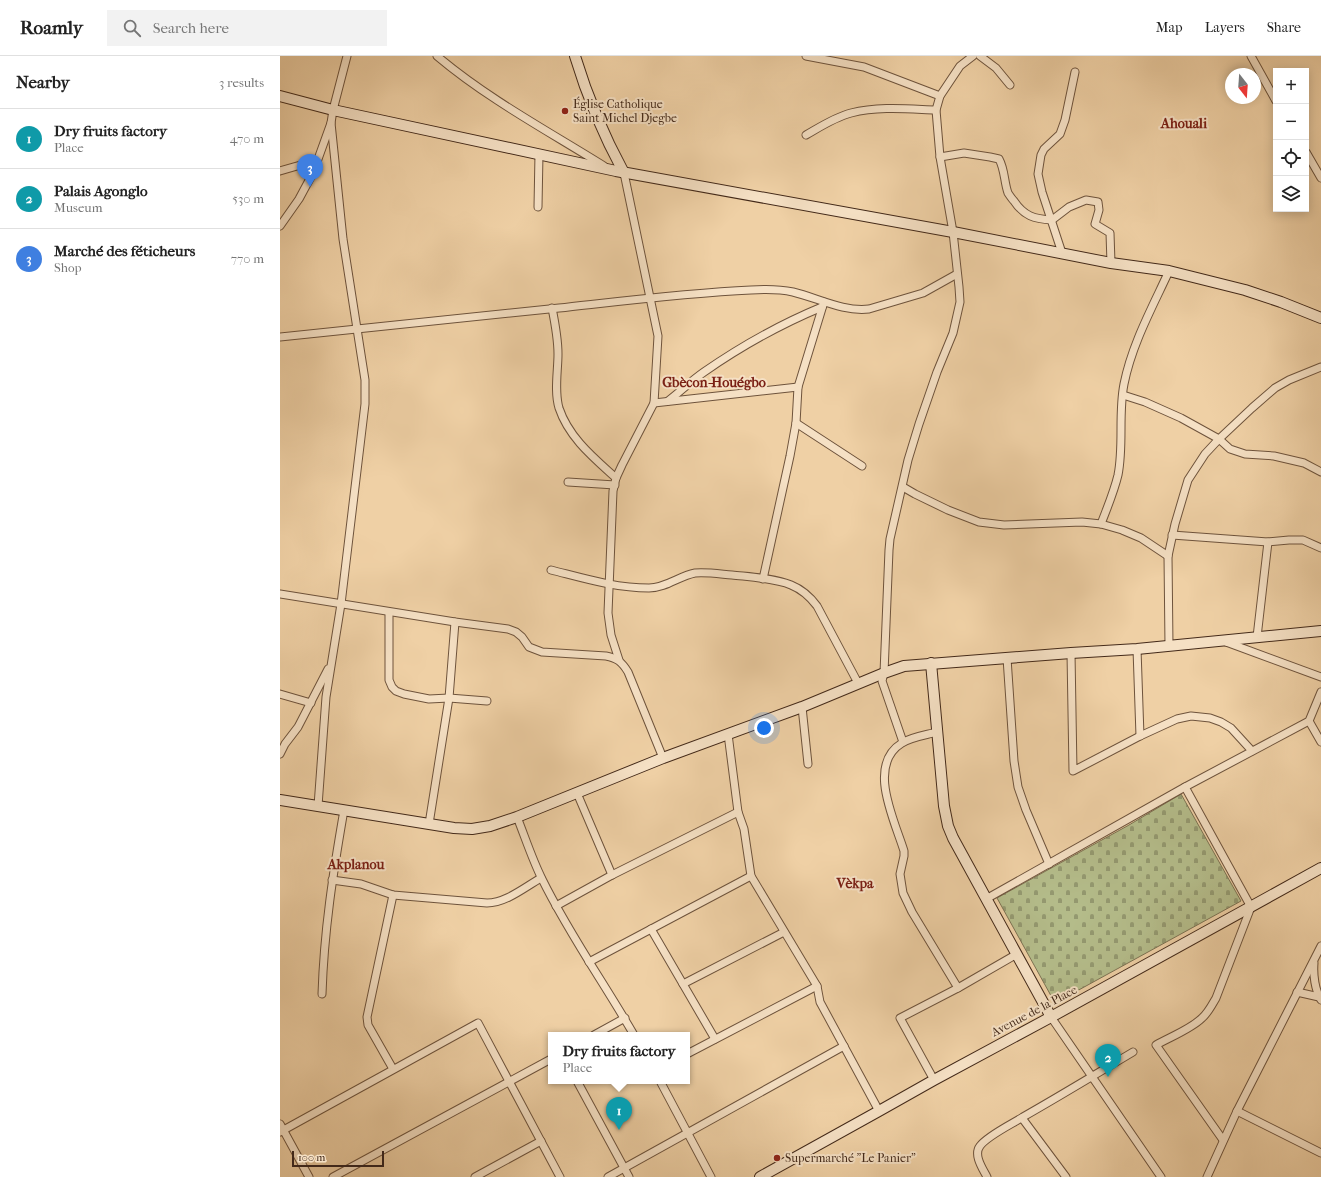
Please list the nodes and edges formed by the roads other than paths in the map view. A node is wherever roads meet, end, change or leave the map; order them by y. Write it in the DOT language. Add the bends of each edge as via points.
graph roads {
  1 [pos="347,56"];
  2 [pos="437,56"];
  3 [pos="575,56"];
  4 [pos="806,56"];
  5 [pos="973,56"];
  6 [pos="980,56"];
  7 [pos="1251,56"];
  8 [pos="1075,72"];
  9 [pos="1010,85"];
  10 [pos="280,96"];
  11 [pos="940,96"];
  12 [pos="1273,96"];
  13 [pos="334,110"];
  14 [pos="936,110"];
  15 [pos="331,123"];
  16 [pos="806,135"];
  17 [pos="539,154"];
  18 [pos="940,157"];
  19 [pos="1309,157"];
  20 [pos="315,167"];
  21 [pos="608,169"];
  22 [pos="280,171"];
  23 [pos="624,173"];
  24 [pos="1321,178"];
  25 [pos="538,207"];
  26 [pos="1052,220"];
  27 [pos="280,226"];
  28 [pos="953,232"];
  29 [pos="1062,253"];
  30 [pos="1111,263"];
  31 [pos="1169,271"];
  32 [pos="957,274"];
  33 [pos="649,298"];
  34 [pos="823,304"];
  35 [pos="552,308"];
  36 [pos="1321,318"];
  37 [pos="358,329"];
  38 [pos="280,337"];
  39 [pos="1321,367"];
  40 [pos="798,387"];
  41 [pos="1123,395"];
  42 [pos="668,401"];
  43 [pos="654,403"];
  44 [pos="796,423"];
  45 [pos="1218,439"];
  46 [pos="862,466"];
  47 [pos="1321,472"];
  48 [pos="568,482"];
  49 [pos="616,482"];
  50 [pos="903,487"];
  51 [pos="1101,524"];
  52 [pos="1172,535"];
  53 [pos="1268,542"];
  54 [pos="1321,548"];
  55 [pos="1168,556"];
  56 [pos="551,570"];
  57 [pos="763,579"];
  58 [pos="609,585"];
  59 [pos="280,594"];
  60 [pos="341,604"];
  61 [pos="389,612"];
  62 [pos="455,622"];
  63 [pos="1321,631"];
  64 [pos="1257,637"];
  65 [pos="1224,641"];
  66 [pos="1169,646"];
  67 [pos="1137,649"];
  68 [pos="1071,653"];
  69 [pos="1007,658"];
  70 [pos="620,660"];
  71 [pos="331,663"];
  72 [pos="931,663"];
  73 [pos="884,673"];
  74 [pos="1321,677"];
  75 [pos="858,683"];
  76 [pos="1321,692"];
  77 [pos="280,694"];
  78 [pos="449,698"];
  79 [pos="488,701"];
  80 [pos="311,702"];
  81 [pos="802,707"];
  82 [pos="1310,721"];
  83 [pos="937,732"];
  84 [pos="728,734"];
  85 [pos="1140,736"];
  86 [pos="903,742"];
  87 [pos="1321,742"];
  88 [pos="1252,751"];
  89 [pos="280,754"];
  90 [pos="664,758"];
  91 [pos="808,764"];
  92 [pos="1185,787"];
  93 [pos="577,793"];
  94 [pos="280,800"];
  95 [pos="318,806"];
  96 [pos="344,810"];
  97 [pos="738,812"];
  98 [pos="516,817"];
  99 [pos="429,824"];
  100 [pos="1049,864"];
  101 [pos="1321,868"];
  102 [pos="612,875"];
  103 [pos="751,876"];
  104 [pos="541,878"];
  105 [pos="332,880"];
  106 [pos="393,895"];
  107 [pos="986,898"];
  108 [pos="556,906"];
  109 [pos="1251,907"];
  110 [pos="651,929"];
  111 [pos="784,932"];
  112 [pos="1321,946"];
  113 [pos="1017,954"];
  114 [pos="1314,960"];
  115 [pos="589,962"];
  116 [pos="683,984"];
  117 [pos="817,986"];
  118 [pos="958,988"];
  119 [pos="1297,992"];
  120 [pos="322,994"];
  121 [pos="1320,998"];
  122 [pos="1051,1017"];
  123 [pos="625,1018"];
  124 [pos="599,1032"];
  125 [pos="632,1032"];
  126 [pos="715,1039"];
  127 [pos="844,1046"];
  128 [pos="690,1052"];
  129 [pos="1133,1052"];
  130 [pos="548,1061"];
  131 [pos="393,1069"];
  132 [pos="1091,1077"];
  133 [pos="934,1080"];
  134 [pos="510,1082"];
  135 [pos="579,1084"];
  136 [pos="662,1084"];
  137 [pos="879,1111"];
  138 [pos="1237,1111"];
  139 [pos="1022,1118"];
  140 [pos="281,1129"];
  141 [pos="688,1133"];
  142 [pos="1223,1140"];
  143 [pos="541,1141"];
  144 [pos="1321,1153"];
  145 [pos="624,1168"];
  146 [pos="308,1177"];
  147 [pos="333,1177"];
  148 [pos="475,1177"];
  149 [pos="560,1177"];
  150 [pos="608,1177"];
  151 [pos="629,1177"];
  152 [pos="711,1177"];
  153 [pos="760,1177"];
  154 [pos="987,1177"];
  155 [pos="1066,1177"];
  156 [pos="1161,1177"];
  157 [pos="1207,1177"];
  1 -- 13 [label="street"];
  2 -- 21 [label="street" via="482,90"];
  3 -- 23 [label="street" via="582,81"];
  4 -- 11 [label="street" via="864,67"];
  5 -- 11 [label="street" via="960,66"];
  6 -- 9 [label="street" via="996,68"];
  7 -- 12 [label="street"];
  8 -- 26 [label="street" via="1060,134 1044,149 1038,174"];
  10 -- 13 [label="street"];
  11 -- 14 [label="street"];
  13 -- 15 [label="street"];
  13 -- 17 [label="street"];
  14 -- 16 [label="street" via="886,108 850,113"];
  14 -- 18 [label="street"];
  15 -- 20 [label="street"];
  15 -- 37 [label="street" via="343,239"];
  17 -- 21 [label="street"];
  17 -- 25 [label="street"];
  18 -- 26 [label="street" via="964,153 999,159 1009,194 1019,209 1037,219"];
  18 -- 28 [label="street"];
  19 -- 24 [label="street"];
  20 -- 22 [label="street" via="304,164"];
  20 -- 27 [label="street" via="299,200"];
  21 -- 23 [label="street"];
  23 -- 28 [label="street"];
  23 -- 33 [label="street"];
  26 -- 29 [label="street"];
  26 -- 30 [label="street" via="1069,207 1086,200 1098,202 1099,210 1095,224 1110,233"];
  28 -- 29 [label="street"];
  28 -- 32 [label="street"];
  29 -- 30 [label="street"];
  30 -- 31 [label="street"];
  31 -- 36 [label="street" via="1245,290"];
  31 -- 41 [label="street" via="1134,346"];
  32 -- 34 [label="street" via="923,293 869,309"];
  32 -- 50 [label="street" via="960,302 953,333 919,424"];
  33 -- 34 [label="street" via="770,289 795,293"];
  33 -- 35 [label="street"];
  33 -- 43 [label="street" via="658,336"];
  34 -- 40 [label="street"];
  34 -- 42 [label="street" via="722,360"];
  35 -- 37 [label="street"];
  35 -- 49 [label="street" via="558,353 559,407 564,420 580,444"];
  37 -- 38 [label="street"];
  37 -- 60 [label="street" via="365,380 364,426"];
  39 -- 45 [label="street" via="1275,388"];
  40 -- 42 [label="street"];
  40 -- 44 [label="street"];
  41 -- 45 [label="street" via="1181,418"];
  41 -- 51 [label="street" via="1118,475"];
  42 -- 43 [label="street"];
  43 -- 49 [label="street"];
  44 -- 46 [label="street"];
  44 -- 57 [label="street"];
  45 -- 47 [label="street" via="1230,448 1245,454 1274,456 1304,463"];
  45 -- 52 [label="street" via="1188,480"];
  48 -- 49 [label="street"];
  49 -- 58 [label="street" via="612,506"];
  50 -- 51 [label="street" via="948,510 979,522 1004,525 1082,522"];
  50 -- 73 [label="street" via="889,550"];
  51 -- 55 [label="street" via="1141,538"];
  52 -- 53 [label="street"];
  52 -- 55 [label="street"];
  53 -- 54 [label="street" via="1304,540"];
  53 -- 64 [label="street"];
  55 -- 66 [label="street"];
  56 -- 58 [label="street"];
  57 -- 58 [label="street" via="704,573 685,576 656,588"];
  57 -- 75 [label="street" via="792,585 812,600 821,612"];
  58 -- 70 [label="street" via="609,624"];
  59 -- 60 [label="street"];
  60 -- 61 [label="street"];
  60 -- 71 [label="street"];
  61 -- 62 [label="street"];
  61 -- 78 [label="street" via="389,680 392,687 404,694 429,700"];
  62 -- 70 [label="street" via="508,629 516,632 535,650 606,656"];
  62 -- 78 [label="street"];
  63 -- 64 [label="street"];
  64 -- 65 [label="street"];
  65 -- 66 [label="street"];
  65 -- 74 [label="street"];
  66 -- 67 [label="street"];
  67 -- 68 [label="street"];
  67 -- 85 [label="street"];
  68 -- 69 [label="street"];
  68 -- 85 [label="street" via="1073,771"];
  69 -- 72 [label="street"];
  69 -- 100 [label="street" via="1018,787"];
  70 -- 90 [label="street" via="628,672"];
  71 -- 80 [label="street"];
  71 -- 95 [label="street"];
  72 -- 73 [label="street" via="904,666"];
  72 -- 83 [label="street"];
  73 -- 75 [label="street"];
  73 -- 86 [label="street" via="882,684"];
  75 -- 81 [label="street"];
  76 -- 82 [label="street"];
  77 -- 80 [label="street"];
  78 -- 79 [label="street"];
  78 -- 99 [label="street"];
  80 -- 89 [label="street"];
  81 -- 84 [label="street"];
  81 -- 91 [label="street"];
  82 -- 87 [label="street"];
  82 -- 88 [label="street"];
  83 -- 86 [label="street"];
  83 -- 107 [label="street" via="948,826"];
  84 -- 90 [label="street"];
  84 -- 97 [label="street"];
  85 -- 88 [label="street" via="1177,719 1199,716 1231,728"];
  86 -- 118 [label="street" via="895,749 884,770 893,817 904,851 900,874 902,887 912,912"];
  88 -- 92 [label="street"];
  90 -- 93 [label="street"];
  92 -- 100 [label="street"];
  92 -- 109 [label="street"];
  93 -- 98 [label="street"];
  93 -- 102 [label="street"];
  94 -- 95 [label="street"];
  95 -- 96 [label="street"];
  96 -- 99 [label="street"];
  96 -- 105 [label="street"];
  97 -- 102 [label="street"];
  97 -- 103 [label="street" via="744,829"];
  98 -- 99 [label="street" via="472,829"];
  98 -- 104 [label="street"];
  100 -- 107 [label="street"];
  101 -- 109 [label="street, Avenue de la Place"];
  102 -- 108 [label="street"];
  103 -- 110 [label="street"];
  103 -- 111 [label="street"];
  104 -- 106 [label="street" via="494,903"];
  104 -- 108 [label="street"];
  105 -- 106 [label="street" via="361,884"];
  105 -- 120 [label="street"];
  106 -- 131 [label="street" via="367,1017 368,1025"];
  107 -- 113 [label="street"];
  108 -- 115 [label="street"];
  109 -- 122 [label="street, Avenue de la Place"];
  109 -- 142 [label="street" via="1210,1009 1192,1025 1156,1045"];
  110 -- 115 [label="street"];
  110 -- 116 [label="street"];
  111 -- 116 [label="street"];
  111 -- 117 [label="street"];
  112 -- 114 [label="street"];
  113 -- 118 [label="street"];
  113 -- 122 [label="street"];
  114 -- 119 [label="street"];
  114 -- 121 [label="street" via="1314,976"];
  115 -- 123 [label="street"];
  116 -- 126 [label="street"];
  117 -- 126 [label="street"];
  117 -- 127 [label="street" via="820,1002"];
  118 -- 133 [label="street" via="900,1018"];
  119 -- 121 [label="street"];
  119 -- 138 [label="street"];
  122 -- 132 [label="street"];
  122 -- 133 [label="street, Avenue de la Place"];
  123 -- 124 [label="street"];
  123 -- 125 [label="street"];
  126 -- 128 [label="street"];
  127 -- 137 [label="street"];
  127 -- 141 [label="street"];
  129 -- 132 [label="street"];
  130 -- 134 [label="street"];
  131 -- 134 [label="street" via="478,1023"];
  131 -- 140 [label="street"];
  132 -- 139 [label="street"];
  132 -- 156 [label="street"];
  133 -- 137 [label="street, Avenue de la Place"];
  134 -- 143 [label="street"];
  134 -- 147 [label="street"];
  135 -- 145 [label="street"];
  136 -- 141 [label="street"];
  137 -- 153 [label="street, Avenue de la Place"];
  138 -- 142 [label="street"];
  138 -- 144 [label="street"];
  139 -- 154 [label="street" via="980,1146 978,1158"];
  139 -- 155 [label="street"];
  140 -- 146 [label="street"];
  141 -- 145 [label="street"];
  141 -- 152 [label="street"];
  142 -- 157 [label="street"];
  143 -- 148 [label="street"];
  143 -- 149 [label="street"];
  145 -- 150 [label="street"];
  145 -- 151 [label="street"];
}
